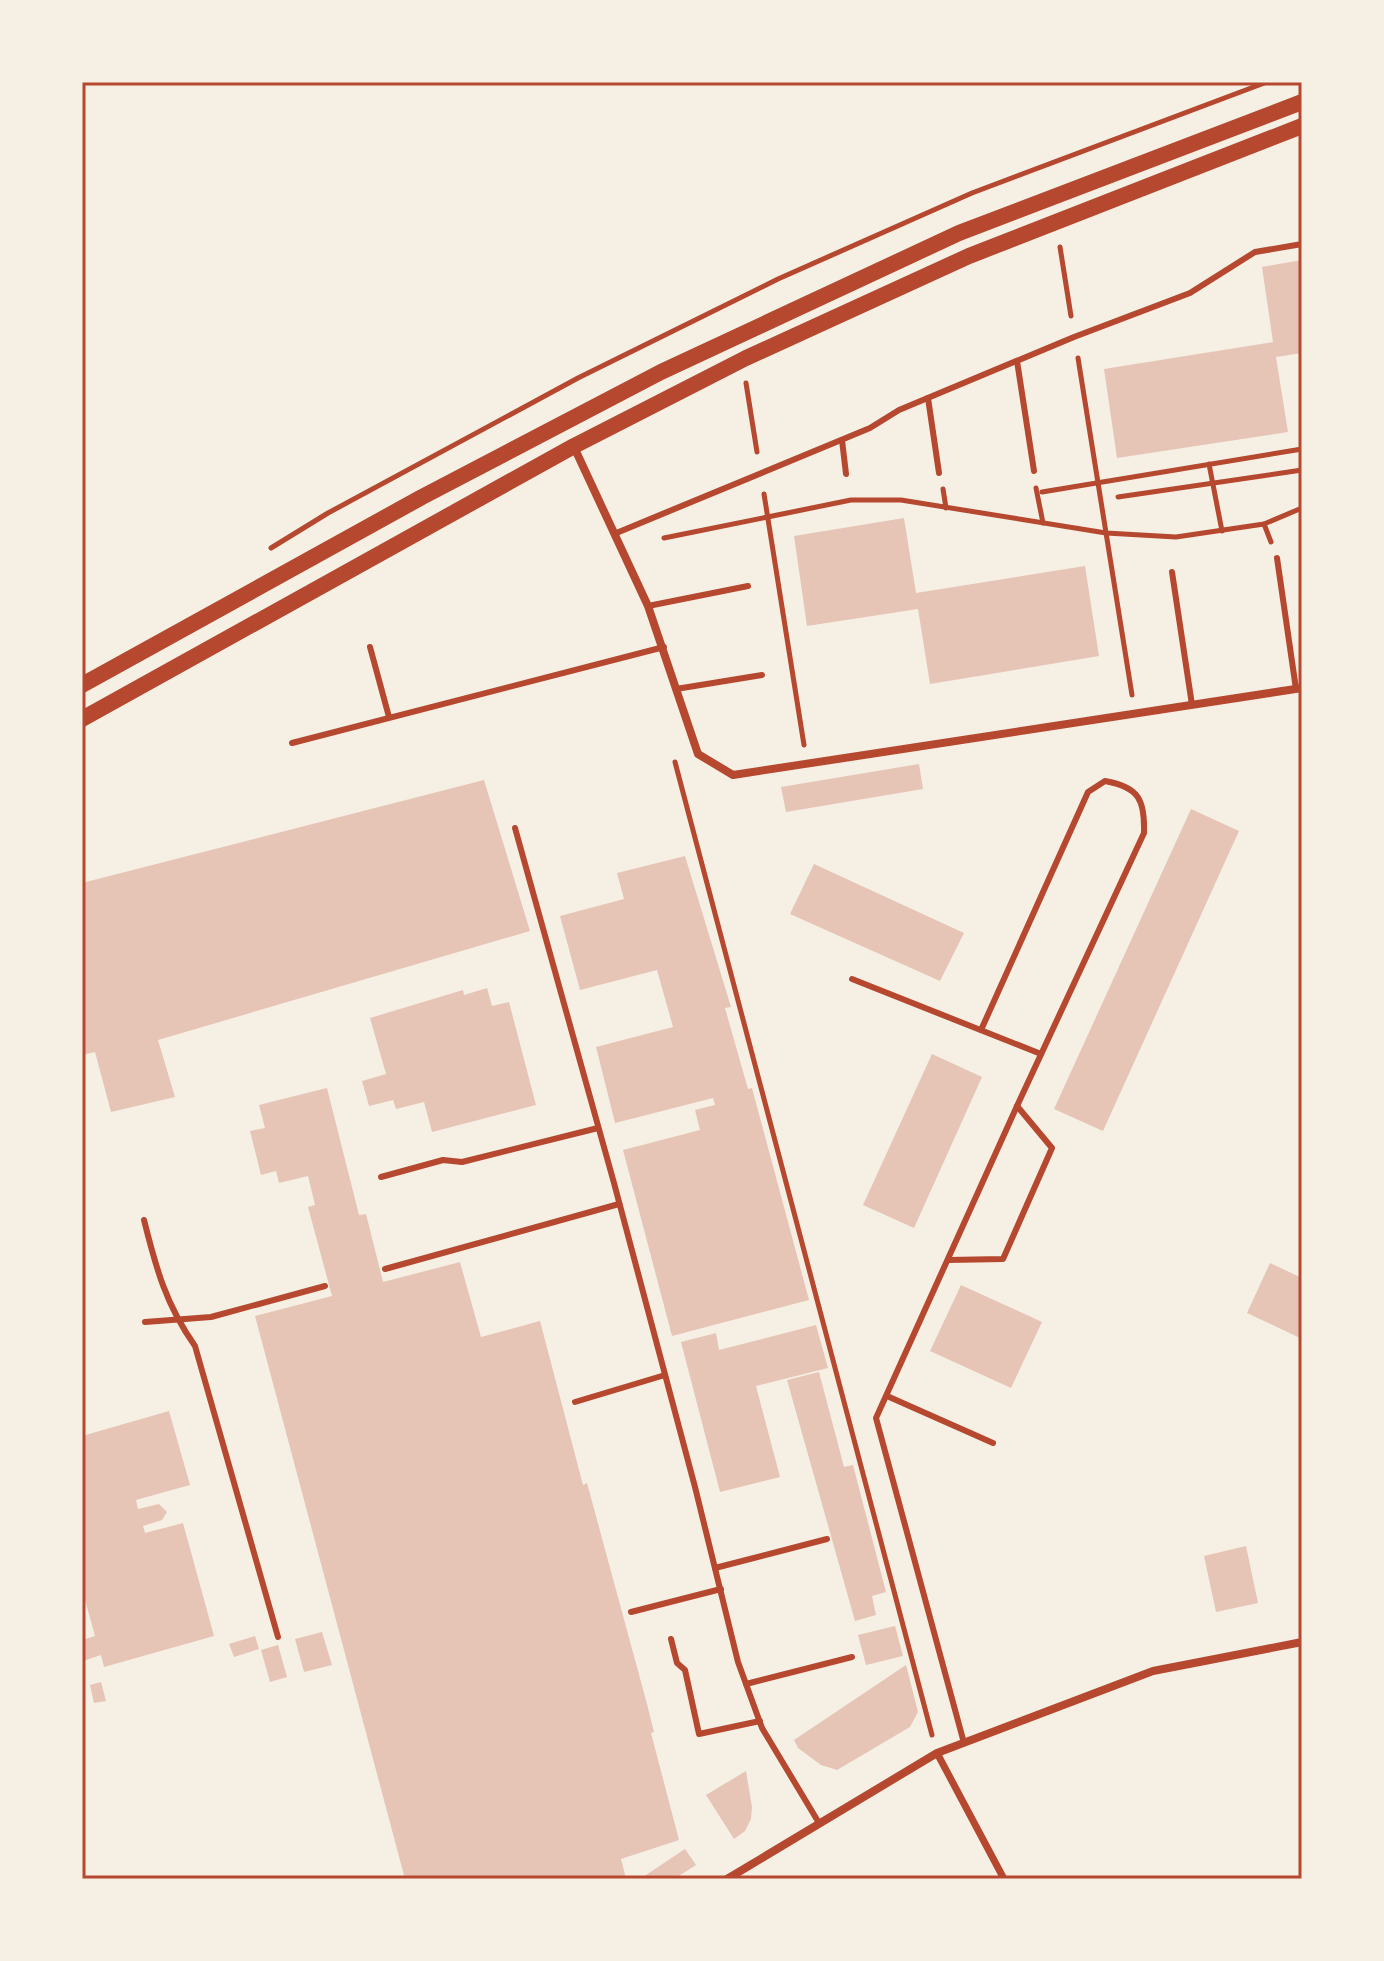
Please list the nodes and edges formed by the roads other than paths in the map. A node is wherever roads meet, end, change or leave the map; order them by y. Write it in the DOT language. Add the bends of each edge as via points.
graph roads {
  1 [pos="1302,102"];
  2 [pos="1302,126"];
  3 [pos="1302,244"];
  4 [pos="1017,361"];
  5 [pos="928,398"];
  6 [pos="842,440"];
  7 [pos="574,446"];
  8 [pos="1034,471"];
  9 [pos="939,473"];
  10 [pos="846,474"];
  11 [pos="614,534"];
  12 [pos="1277,558"];
  13 [pos="1172,572"];
  14 [pos="748,586"];
  15 [pos="648,606"];
  16 [pos="370,647"];
  17 [pos="664,647"];
  18 [pos="762,675"];
  19 [pos="82,685"];
  20 [pos="676,689"];
  21 [pos="1299,689"];
  22 [pos="1192,705"];
  23 [pos="389,717"];
  24 [pos="82,719"];
  25 [pos="292,743"];
  26 [pos="515,828"];
  27 [pos="852,979"];
  28 [pos="981,1030"];
  29 [pos="1041,1054"];
  30 [pos="1017,1106"];
  31 [pos="598,1128"];
  32 [pos="381,1177"];
  33 [pos="619,1204"];
  34 [pos="144,1220"];
  35 [pos="948,1260"];
  36 [pos="385,1269"];
  37 [pos="325,1286"];
  38 [pos="176,1320"];
  39 [pos="145,1322"];
  40 [pos="665,1375"];
  41 [pos="887,1396"];
  42 [pos="575,1402"];
  43 [pos="993,1443"];
  44 [pos="827,1539"];
  45 [pos="715,1568"];
  46 [pos="721,1589"];
  47 [pos="631,1612"];
  48 [pos="278,1637"];
  49 [pos="671,1639"];
  50 [pos="1302,1642"];
  51 [pos="852,1657"];
  52 [pos="746,1684"];
  53 [pos="760,1721"];
  54 [pos="964,1743"];
  55 [pos="937,1753"];
  56 [pos="819,1823"];
  57 [pos="727,1879"];
  58 [pos="1004,1879"];
  1 -- 19 [label="main road" via="959,233 661,372"];
  2 -- 7 [label="main road" via="969,256 746,358"];
  3 -- 4 [label="lane" via="1255,252 1190,293"];
  4 -- 5 [label="lane"];
  4 -- 8 [label="lane"];
  5 -- 6 [label="lane"];
  5 -- 9 [label="lane"];
  6 -- 10 [label="lane"];
  6 -- 11 [label="lane"];
  7 -- 11 [label="street"];
  7 -- 24 [label="main road"];
  11 -- 15 [label="street"];
  12 -- 21 [label="lane"];
  13 -- 22 [label="lane"];
  14 -- 15 [label="lane"];
  15 -- 17 [label="street"];
  16 -- 23 [label="lane"];
  17 -- 20 [label="street"];
  17 -- 23 [label="lane"];
  18 -- 20 [label="lane"];
  20 -- 22 [label="street" via="698,754 733,775"];
  21 -- 22 [label="street"];
  23 -- 25 [label="lane"];
  26 -- 31 [label="lane"];
  27 -- 28 [label="lane"];
  28 -- 29 [label="lane"];
  28 -- 29 [label="lane" via="1088,792 1105,781 1123,784 1137,793 1145,812 1144,833"];
  29 -- 30 [label="lane"];
  30 -- 35 [label="lane"];
  30 -- 35 [label="lane" via="1052,1148 1003,1259"];
  31 -- 32 [label="lane"];
  31 -- 33 [label="lane"];
  33 -- 36 [label="lane"];
  33 -- 40 [label="lane"];
  34 -- 38 [label="lane"];
  35 -- 41 [label="lane"];
  37 -- 38 [label="lane" via="211,1317"];
  38 -- 39 [label="lane"];
  38 -- 48 [label="lane" via="195,1346"];
  40 -- 42 [label="lane"];
  40 -- 45 [label="lane"];
  41 -- 43 [label="lane"];
  41 -- 54 [label="lane" via="876,1418"];
  44 -- 45 [label="lane"];
  45 -- 46 [label="lane"];
  46 -- 47 [label="lane"];
  46 -- 52 [label="lane"];
  49 -- 53 [label="lane" via="677,1663 685,1670 699,1734"];
  50 -- 54 [label="street" via="1153,1671"];
  51 -- 52 [label="lane"];
  52 -- 53 [label="lane"];
  53 -- 56 [label="lane"];
  54 -- 55 [label="street"];
  55 -- 56 [label="street"];
  55 -- 58 [label="street"];
  56 -- 57 [label="street"];
}
